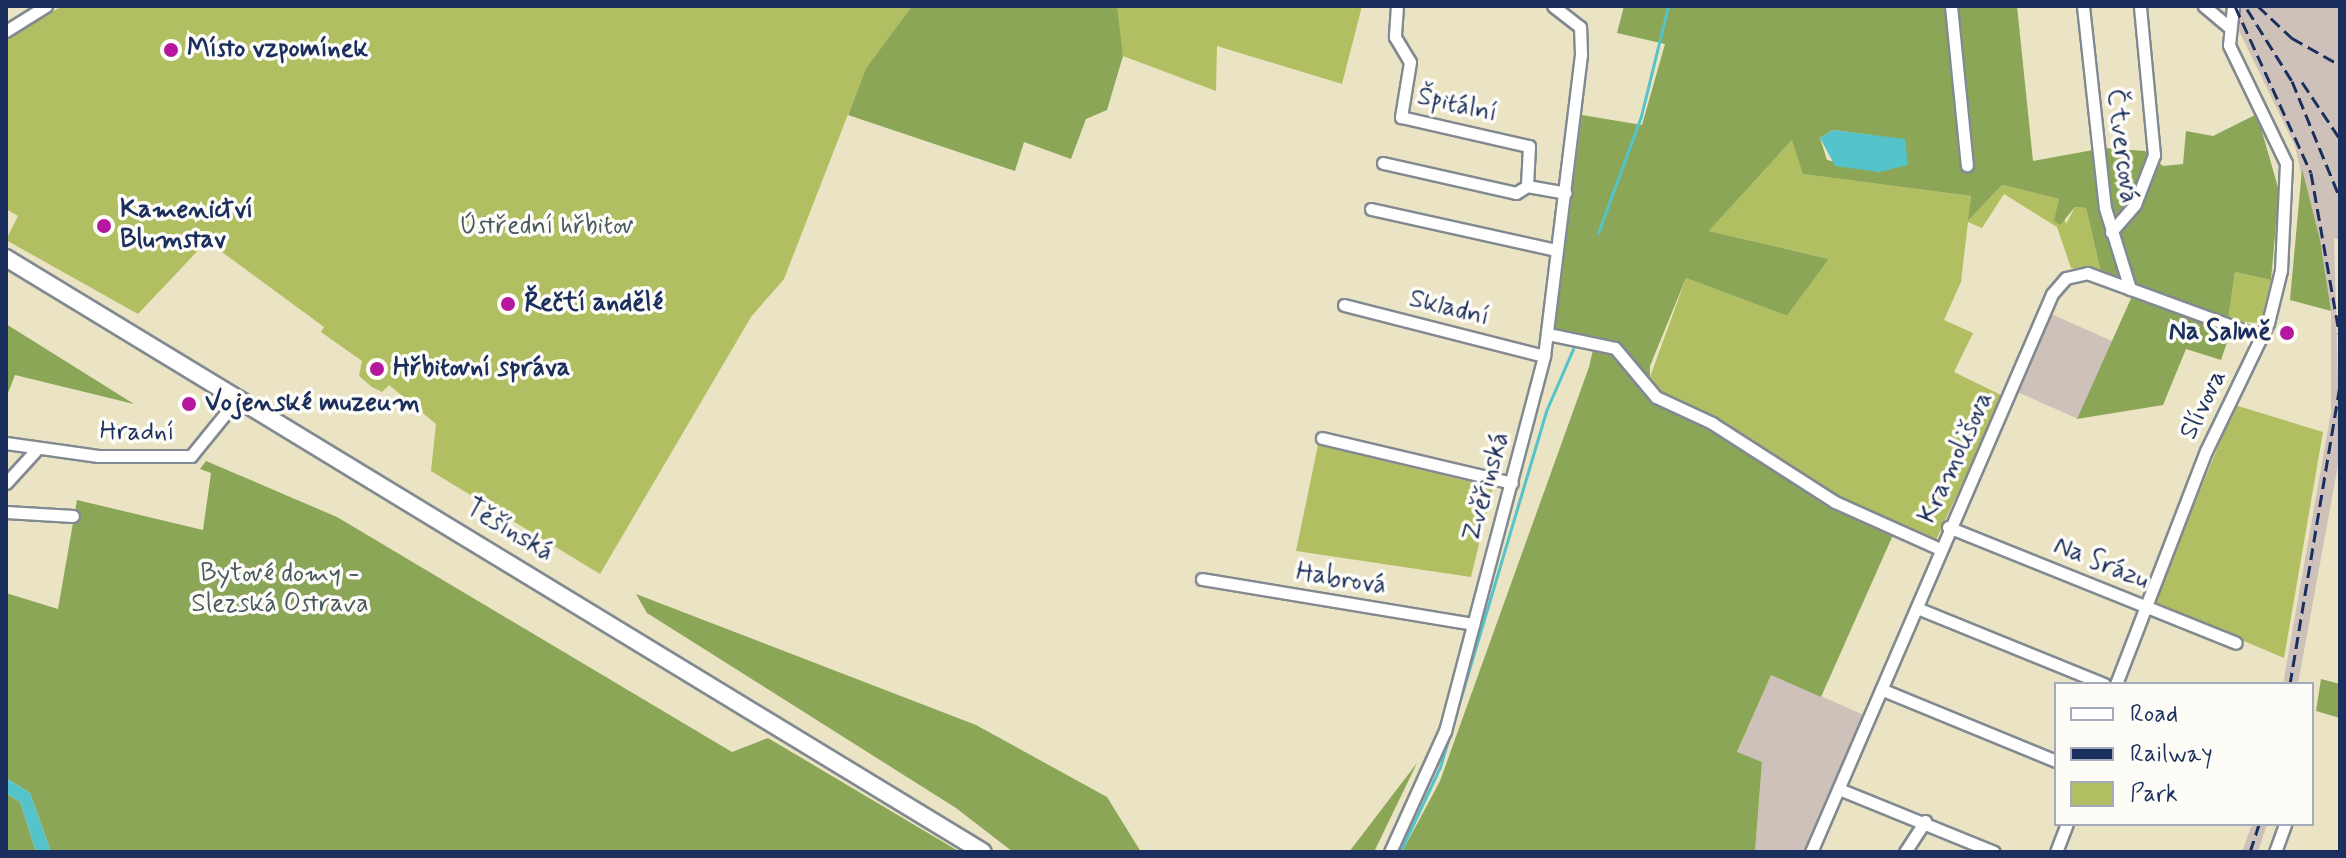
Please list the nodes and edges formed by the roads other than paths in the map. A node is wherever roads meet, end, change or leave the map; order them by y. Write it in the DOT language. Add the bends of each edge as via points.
graph roads {
  1 [pos="46,6"];
  2 [pos="1397,6"];
  3 [pos="1553,6"];
  4 [pos="1951,6"];
  5 [pos="2083,6"];
  6 [pos="2140,6"];
  7 [pos="2204,6"];
  8 [pos="2233,6"];
  9 [pos="2228,26"];
  10 [pos="6,31"];
  11 [pos="1383,163"];
  12 [pos="1967,165"];
  13 [pos="1527,186"];
  14 [pos="1565,193"];
  15 [pos="1371,209"];
  16 [pos="2111,232"];
  17 [pos="1556,250"];
  18 [pos="6,258"];
  19 [pos="2130,289"];
  20 [pos="1344,305"];
  21 [pos="1548,334"];
  22 [pos="2262,337"];
  23 [pos="1544,356"];
  24 [pos="239,397"];
  25 [pos="1322,438"];
  26 [pos="6,443"];
  27 [pos="38,448"];
  28 [pos="6,483"];
  29 [pos="1512,483"];
  30 [pos="6,512"];
  31 [pos="73,516"];
  32 [pos="1948,527"];
  33 [pos="1940,549"];
  34 [pos="1202,579"];
  35 [pos="2146,605"];
  36 [pos="1917,608"];
  37 [pos="1473,624"];
  38 [pos="2236,643"];
  39 [pos="2099,682"];
  40 [pos="2117,682"];
  41 [pos="1883,690"];
  42 [pos="2054,760"];
  43 [pos="1839,789"];
  44 [pos="1925,821"];
  45 [pos="2066,826"];
  46 [pos="2284,826"];
  47 [pos="983,852"];
  48 [pos="1390,852"];
  49 [pos="1811,852"];
  50 [pos="1905,852"];
  51 [pos="1994,852"];
  52 [pos="2056,852"];
  53 [pos="2275,852"];
  1 -- 10 [label="street"];
  2 -- 13 [label="street, Špitální" via="1395,37 1410,62 1401,117 1529,146"];
  3 -- 14 [label="street, Zvěřinská" via="1580,27"];
  4 -- 12 [label="street"];
  5 -- 16 [label="street, Čtvercová"];
  6 -- 16 [label="street" via="2154,155 2135,204"];
  7 -- 9 [label="street"];
  8 -- 9 [label="street, Slívova"];
  9 -- 22 [label="street, Slívova" via="2229,45 2279,145 2288,180 2281,270"];
  11 -- 13 [label="street" via="1516,193"];
  13 -- 14 [label="street"];
  14 -- 17 [label="street, Zvěřinská"];
  15 -- 17 [label="street"];
  16 -- 19 [label="street, Čtvercová"];
  17 -- 21 [label="street, Zvěřinská"];
  18 -- 24 [label="main road, Těšínská"];
  19 -- 22 [label="street, Kramolišova"];
  19 -- 32 [label="street, Kramolišova" via="2078,273 2052,294"];
  20 -- 23 [label="street, Skladní"];
  21 -- 23 [label="street, Zvěřinská"];
  21 -- 33 [label="street" via="1615,348 1668,404 1712,423 1835,502"];
  22 -- 35 [label="street, Slívova" via="2206,451"];
  23 -- 29 [label="street, Zvěřinská"];
  24 -- 27 [label="street, Hradní" via="191,456"];
  24 -- 47 [label="main road, Těšínská"];
  25 -- 29 [label="street"];
  26 -- 27 [label="street, Hradní"];
  27 -- 28 [label="street"];
  29 -- 37 [label="street, Zvěřinská"];
  30 -- 31 [label="street"];
  32 -- 33 [label="street, Kramolišova"];
  32 -- 35 [label="street, Na Srázu"];
  33 -- 36 [label="street, Kramolišova"];
  34 -- 37 [label="street, Habrová"];
  35 -- 38 [label="street, Na Srázu"];
  35 -- 40 [label="street, Slívova"];
  36 -- 39 [label="street"];
  36 -- 41 [label="street, Kramolišova"];
  37 -- 48 [label="street, Zvěřinská" via="1426,784"];
  41 -- 42 [label="street"];
  41 -- 43 [label="street, Kramolišova"];
  43 -- 44 [label="street"];
  43 -- 49 [label="street, Kramolišova"];
  44 -- 50 [label="street"];
  44 -- 51 [label="street"];
  45 -- 52 [label="street"];
  46 -- 53 [label="street"];
}
